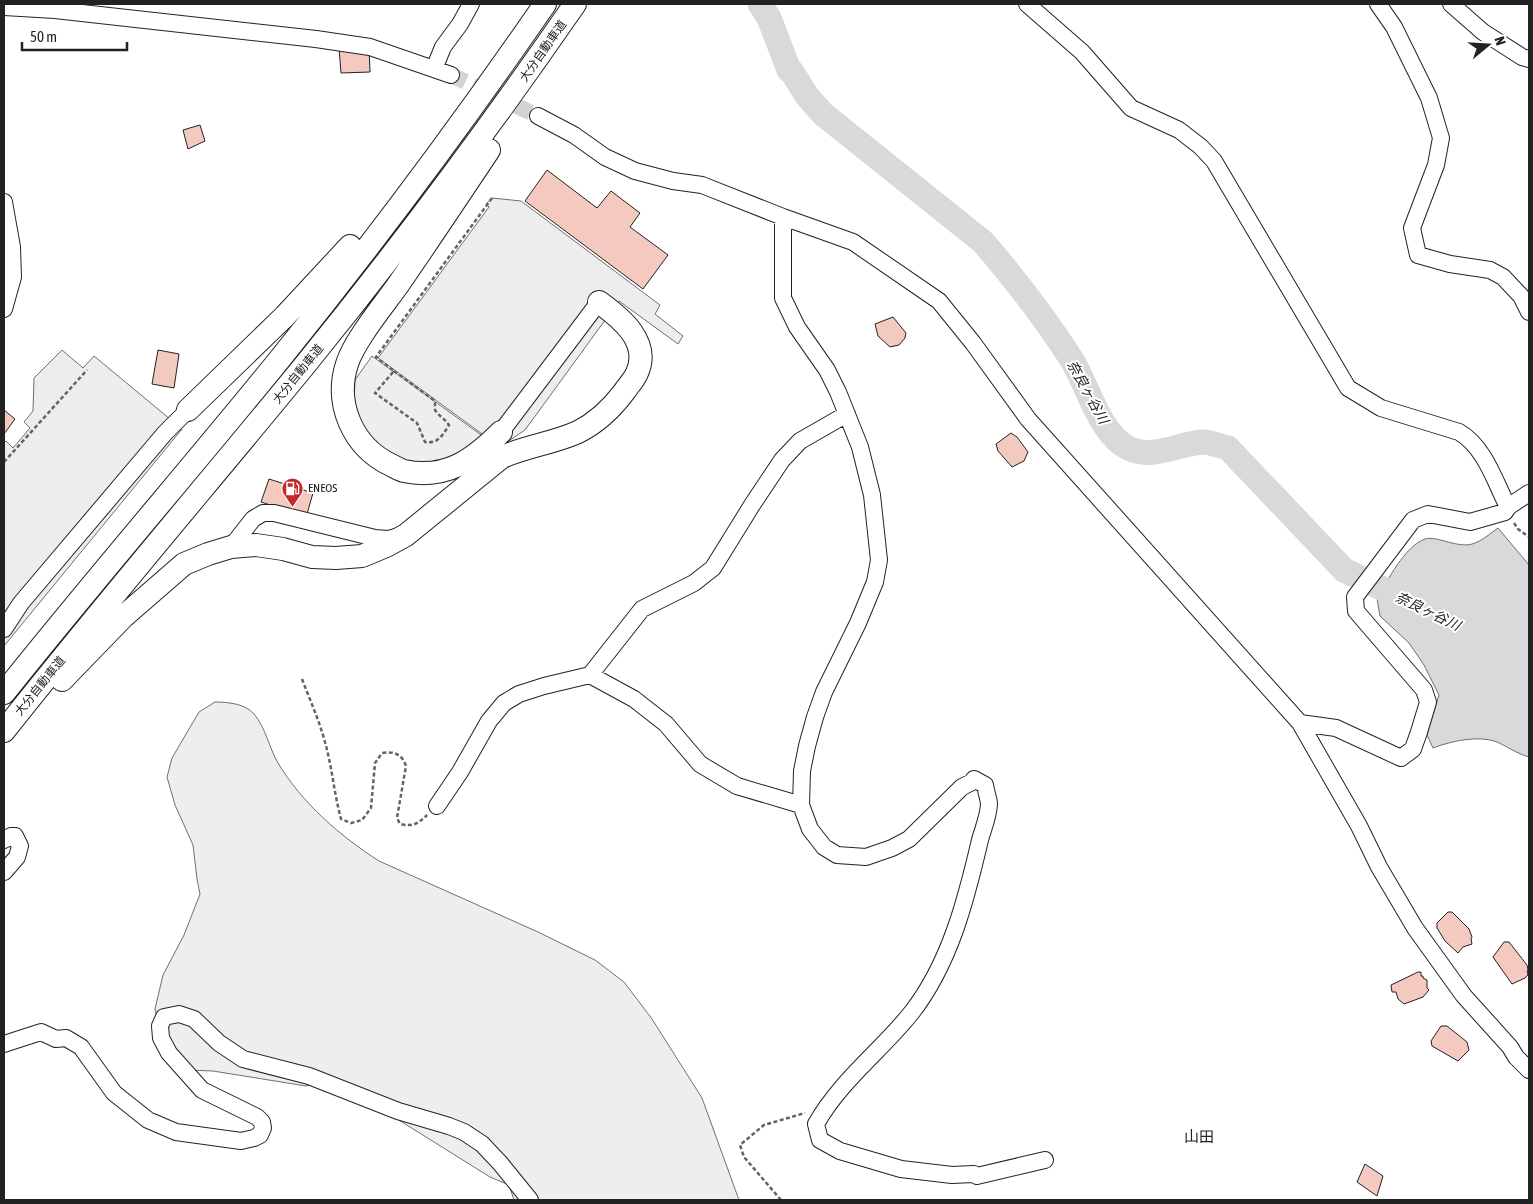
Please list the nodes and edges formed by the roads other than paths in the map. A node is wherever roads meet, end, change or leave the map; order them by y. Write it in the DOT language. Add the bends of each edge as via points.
graph roads {
  1 [pos="471,4"];
  2 [pos="538,4"];
  3 [pos="545,4"];
  4 [pos="576,4"];
  5 [pos="1027,4"];
  6 [pos="1378,4"];
  7 [pos="1451,4"];
  8 [pos="4,7"];
  9 [pos="1529,59"];
  10 [pos="434,69"];
  11 [pos="451,75"];
  12 [pos="538,116"];
  13 [pos="4,202"];
  14 [pos="783,218"];
  15 [pos="599,302"];
  16 [pos="4,309"];
  17 [pos="1529,312"];
  18 [pos="188,410"];
  19 [pos="847,414"];
  20 [pos="501,432"];
  21 [pos="1529,493"];
  22 [pos="1506,509"];
  23 [pos="406,535"];
  24 [pos="231,548"];
  25 [pos="4,629"];
  26 [pos="590,675"];
  27 [pos="4,692"];
  28 [pos="1300,723"];
  29 [pos="4,731"];
  30 [pos="4,746"];
  31 [pos="800,805"];
  32 [pos="437,806"];
  33 [pos="4,840"];
  34 [pos="4,872"];
  35 [pos="4,1044"];
  36 [pos="1529,1070"];
  37 [pos="1045,1160"];
  38 [pos="530,1200"];
  1 -- 10 [label="street" via="442,47"];
  2 -- 18 [label="highway" via="420,162 330,269"];
  3 -- 27 [label="highway, 大分自動車道" via="358,260"];
  4 -- 20 [label="highway" via="524,97 360,338 347,362 342,382 351,427 363,445 381,460 403,471 426,473 448,470 471,459"];
  4 -- 29 [label="highway, 大分自動車道" via="517,89 307,363"];
  5 -- 22 [label="street" via="1082,52 1132,108 1179,130 1214,161 1348,388 1381,408 1470,438 1482,455"];
  6 -- 17 [label="street" via="1394,27 1429,98 1441,138 1436,165 1412,228 1418,255 1490,270 1503,277 1521,296"];
  7 -- 9 [label="street" via="1483,32"];
  8 -- 10 [label="street" via="370,46"];
  10 -- 11 [label="street"];
  12 -- 14 [label="street" via="574,135 605,157 635,171 702,185"];
  13 -- 16 [label="street" via="12,247 13,277"];
  14 -- 19 [label="street" via="783,298 796,327 827,370"];
  14 -- 28 [label="street" via="853,242 939,301 1034,426"];
  15 -- 20 [label="street"];
  15 -- 23 [label="highway" via="631,329 639,344 641,359 637,374 618,400 581,430 502,457"];
  18 -- 25 [label="street" via="21,603"];
  19 -- 26 [label="street" via="800,440 752,504 713,568 694,583 642,609"];
  19 -- 31 [label="street" via="860,447 872,495 879,560 875,582 815,717 802,771"];
  21 -- 22 [label="street"];
  22 -- 28 [label="street" via="1470,522 1428,514 1413,520 1355,598 1356,611 1424,690 1428,702 1413,749 1401,758 1336,728"];
  23 -- 24 [label="highway" via="362,556 336,558 256,546"];
  23 -- 24 [label="street" via="374,538 274,513 262,513 253,519"];
  24 -- 30 [label="highway" via="184,564 163,582 87,653"];
  26 -- 31 [label="street" via="634,699 666,724 700,764 737,786"];
  26 -- 32 [label="street" via="527,691 504,703 489,721"];
  28 -- 36 [label="street" via="1414,928 1464,996"];
  31 -- 37 [label="street" via="810,829 824,847 837,855 866,856 909,839 974,779 985,785 989,804 954,934 937,972 897,1030 825,1109 816,1124 820,1140 840,1151 901,1168 952,1175 977,1176"];
  33 -- 34 [label="street" via="15,836 20,846 17,857"];
  35 -- 38 [label="street" via="41,1032 56,1039 66,1038 81,1047 114,1093 148,1120 176,1132 241,1141 260,1135 262,1122 257,1117 202,1090 169,1053 160,1038 160,1026 164,1017 179,1014 194,1019 219,1043 243,1059 309,1076 398,1111 464,1132 482,1144"];
}
